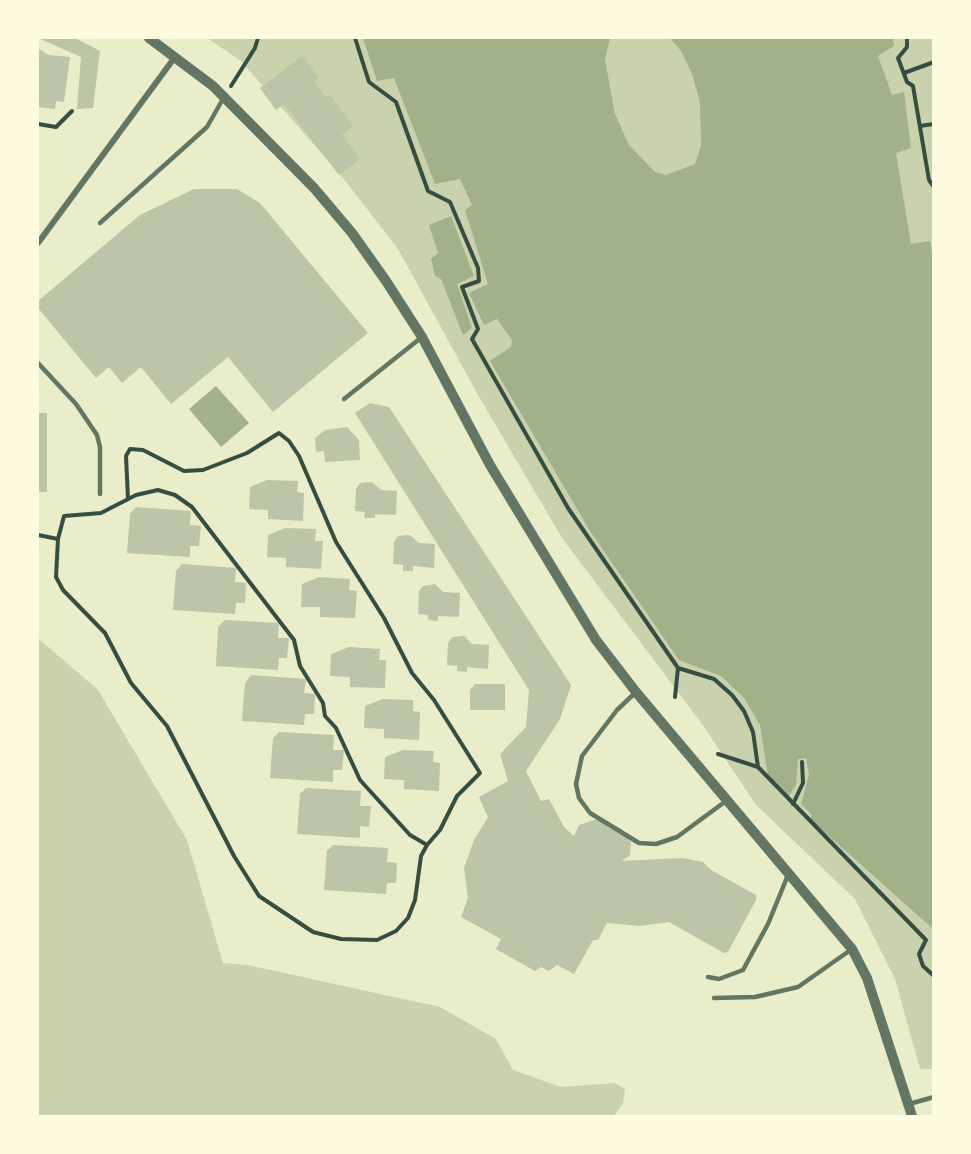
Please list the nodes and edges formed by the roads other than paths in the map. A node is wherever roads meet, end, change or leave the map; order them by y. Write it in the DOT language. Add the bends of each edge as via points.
graph roads {
  1 [pos="149,38"];
  2 [pos="175,56"];
  3 [pos="224,97"];
  4 [pos="100,224"];
  5 [pos="38,243"];
  6 [pos="422,337"];
  7 [pos="38,363"];
  8 [pos="344,399"];
  9 [pos="100,494"];
  10 [pos="636,692"];
  11 [pos="726,801"];
  12 [pos="789,873"];
  13 [pos="852,949"];
  14 [pos="708,977"];
  15 [pos="714,998"];
  16 [pos="933,1097"];
  17 [pos="909,1104"];
  18 [pos="912,1116"];
  1 -- 2 [label="street"];
  2 -- 3 [label="street"];
  2 -- 5 [label="street"];
  3 -- 4 [label="lane" via="207,127"];
  3 -- 6 [label="street" via="314,188 352,233"];
  6 -- 8 [label="lane"];
  6 -- 10 [label="street" via="545,558 596,640"];
  7 -- 9 [label="lane" via="76,404 97,435"];
  10 -- 11 [label="street"];
  10 -- 11 [label="lane" via="582,756 576,784 579,798 590,813 639,843 656,844 676,837"];
  11 -- 12 [label="street"];
  12 -- 13 [label="street"];
  12 -- 14 [label="lane" via="743,970 719,979"];
  13 -- 15 [label="lane" via="798,987 755,997"];
  13 -- 17 [label="street" via="867,978"];
  16 -- 17 [label="lane"];
  17 -- 18 [label="street"];
}
